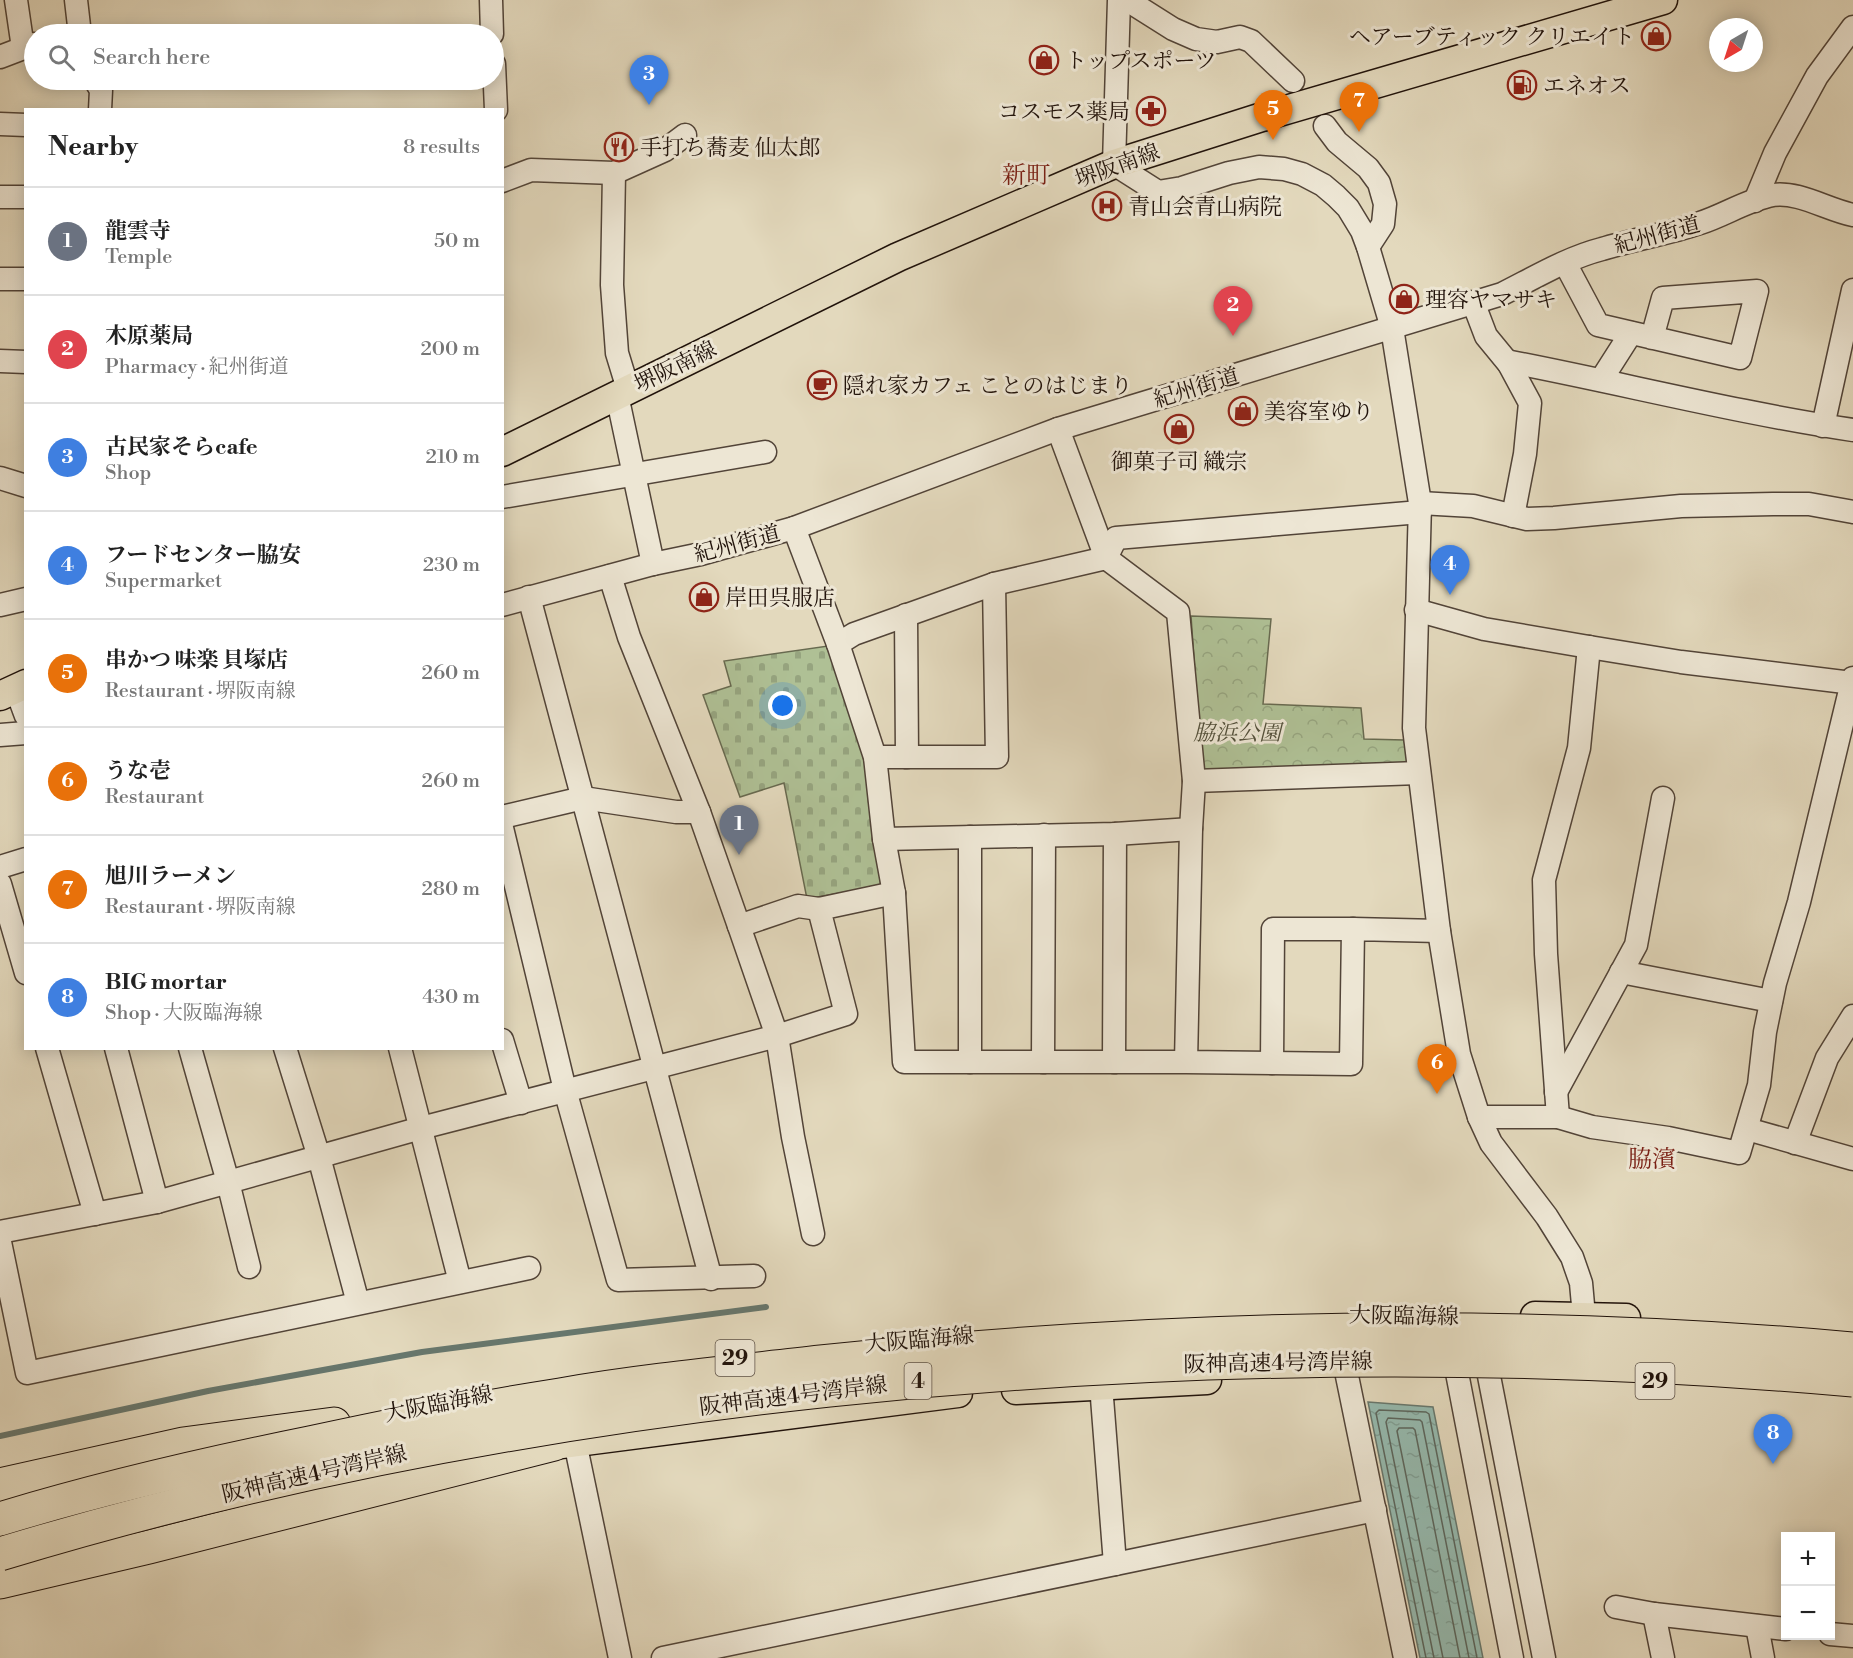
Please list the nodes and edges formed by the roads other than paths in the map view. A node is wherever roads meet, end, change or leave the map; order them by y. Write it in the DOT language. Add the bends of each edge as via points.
graph roads {
  1 [pos="16,0"];
  2 [pos="76,0"];
  3 [pos="490,0"];
  4 [pos="1119,0"];
  5 [pos="1127,0"];
  6 [pos="1663,0"];
  7 [pos="78,24"];
  8 [pos="491,24"];
  9 [pos="1853,27"];
  10 [pos="24,28"];
  11 [pos="24,48"];
  12 [pos="0,57"];
  13 [pos="1293,81"];
  14 [pos="101,90"];
  15 [pos="495,90"];
  16 [pos="100,108"];
  17 [pos="496,108"];
  18 [pos="0,124"];
  19 [pos="24,125"];
  20 [pos="1325,126"];
  21 [pos="685,135"];
  22 [pos="1114,164"];
  23 [pos="614,173"];
  24 [pos="504,180"];
  25 [pos="0,197"];
  26 [pos="24,197"];
  27 [pos="1755,201"];
  28 [pos="1853,215"];
  29 [pos="1368,247"];
  30 [pos="1565,263"];
  31 [pos="0,279"];
  32 [pos="24,279"];
  33 [pos="1853,290"];
  34 [pos="1473,302"];
  35 [pos="1392,328"];
  36 [pos="1642,335"];
  37 [pos="0,361"];
  38 [pos="24,362"];
  39 [pos="1509,364"];
  40 [pos="1601,380"];
  41 [pos="623,392"];
  42 [pos="1823,426"];
  43 [pos="1058,429"];
  44 [pos="1853,430"];
  45 [pos="504,449"];
  46 [pos="765,452"];
  47 [pos="634,476"];
  48 [pos="0,478"];
  49 [pos="24,485"];
  50 [pos="504,497"];
  51 [pos="1420,507"];
  52 [pos="1853,512"];
  53 [pos="1513,516"];
  54 [pos="794,528"];
  55 [pos="1106,558"];
  56 [pos="653,564"];
  57 [pos="610,576"];
  58 [pos="994,584"];
  59 [pos="529,597"];
  60 [pos="24,599"];
  61 [pos="504,604"];
  62 [pos="0,605"];
  63 [pos="1416,610"];
  64 [pos="906,615"];
  65 [pos="838,644"];
  66 [pos="1589,647"];
  67 [pos="1853,681"];
  68 [pos="14,690"];
  69 [pos="24,712"];
  70 [pos="24,733"];
  71 [pos="0,735"];
  72 [pos="875,757"];
  73 [pos="907,757"];
  74 [pos="1419,773"];
  75 [pos="1194,781"];
  76 [pos="583,798"];
  77 [pos="1663,798"];
  78 [pos="699,812"];
  79 [pos="504,817"];
  80 [pos="1191,830"];
  81 [pos="1115,834"];
  82 [pos="504,836"];
  83 [pos="1044,836"];
  84 [pos="970,837"];
  85 [pos="884,839"];
  86 [pos="24,860"];
  87 [pos="0,867"];
  88 [pos="0,884"];
  89 [pos="894,893"];
  90 [pos="819,909"];
  91 [pos="739,926"];
  92 [pos="1353,929"];
  93 [pos="1439,931"];
  94 [pos="24,966"];
  95 [pos="1621,972"];
  96 [pos="1771,1001"];
  97 [pos="1853,1017"];
  98 [pos="777,1036"];
  99 [pos="504,1047"];
  100 [pos="48,1050"];
  101 [pos="117,1050"];
  102 [pos="191,1050"];
  103 [pos="286,1050"];
  104 [pos="401,1050"];
  105 [pos="970,1062"];
  106 [pos="1043,1062"];
  107 [pos="1114,1062"];
  108 [pos="1186,1062"];
  109 [pos="1272,1063"];
  110 [pos="656,1069"];
  111 [pos="566,1090"];
  112 [pos="1556,1092"];
  113 [pos="521,1103"];
  114 [pos="1558,1117"];
  115 [pos="1479,1118"];
  116 [pos="421,1128"];
  117 [pos="1747,1129"];
  118 [pos="1795,1143"];
  119 [pos="319,1157"];
  120 [pos="1853,1160"];
  121 [pos="228,1182"];
  122 [pos="157,1202"];
  123 [pos="95,1214"];
  124 [pos="0,1232"];
  125 [pos="813,1234"];
  126 [pos="0,1242"];
  127 [pos="249,1267"];
  128 [pos="529,1268"];
  129 [pos="754,1276"];
  130 [pos="711,1279"];
  131 [pos="460,1282"];
  132 [pos="358,1304"];
  133 [pos="1447,1316"];
  134 [pos="1482,1316"];
  135 [pos="1584,1316"];
  136 [pos="1853,1334"];
  137 [pos="1853,1349"];
  138 [pos="1457,1375"];
  139 [pos="1347,1376"];
  140 [pos="1489,1376"];
  141 [pos="1853,1380"];
  142 [pos="1101,1385"];
  143 [pos="1853,1394"];
  144 [pos="334,1424"];
  145 [pos="564,1443"];
  146 [pos="0,1485"];
  147 [pos="0,1503"];
  148 [pos="1375,1510"];
  149 [pos="0,1519"];
  150 [pos="0,1554"];
  151 [pos="0,1563"];
  152 [pos="1115,1564"];
  153 [pos="0,1582"];
  154 [pos="1616,1607"];
  155 [pos="1654,1614"];
  156 [pos="1757,1626"];
  157 [pos="1781,1629"];
  158 [pos="1835,1634"];
  159 [pos="1853,1636"];
  160 [pos="620,1658"];
  161 [pos="663,1658"];
  162 [pos="1404,1658"];
  163 [pos="1512,1658"];
  164 [pos="1544,1658"];
  165 [pos="1663,1658"];
  166 [pos="1763,1658"];
  1 -- 10 [label="street"];
  2 -- 7 [label="street"];
  3 -- 8 [label="street"];
  4 -- 22 [label="street"];
  5 -- 13 [label="street" via="1196,39 1251,41"];
  6 -- 22 [label="main road, 堺阪南線"];
  9 -- 27 [label="street" via="1817,76 1775,153"];
  11 -- 12 [label="street"];
  14 -- 16 [label="street"];
  15 -- 17 [label="street"];
  18 -- 19 [label="street"];
  20 -- 29 [label="street" via="1379,183 1385,204 1383,224"];
  21 -- 23 [label="street" via="665,150"];
  22 -- 29 [label="street" via="1158,192 1259,167 1302,174 1323,185 1348,208"];
  22 -- 41 [label="main road, 堺阪南線" via="898,257"];
  23 -- 24 [label="street" via="531,170"];
  23 -- 41 [label="street" via="612,285"];
  25 -- 26 [label="street"];
  27 -- 28 [label="street, 紀州街道" via="1774,195 1802,198"];
  27 -- 30 [label="street, 紀州街道" via="1702,223 1601,249"];
  29 -- 35 [label="street"];
  30 -- 34 [label="street, 紀州街道" via="1502,294"];
  30 -- 36 [label="street" via="1598,325"];
  31 -- 32 [label="street"];
  33 -- 42 [label="street"];
  34 -- 35 [label="street, 紀州街道"];
  34 -- 39 [label="street" via="1486,336"];
  35 -- 43 [label="street, 紀州街道"];
  35 -- 51 [label="street"];
  36 -- 36 [label="street" via="1740,358 1757,291 1663,298"];
  36 -- 40 [label="street"];
  37 -- 38 [label="street"];
  39 -- 40 [label="street"];
  39 -- 53 [label="street" via="1530,403"];
  40 -- 42 [label="street"];
  41 -- 45 [label="main road, 堺阪南線"];
  41 -- 47 [label="street"];
  42 -- 44 [label="street"];
  43 -- 54 [label="street, 紀州街道"];
  43 -- 55 [label="street"];
  46 -- 47 [label="street"];
  47 -- 50 [label="street"];
  47 -- 56 [label="street"];
  48 -- 49 [label="street"];
  51 -- 53 [label="street" via="1473,506"];
  51 -- 55 [label="street" via="1116,538"];
  51 -- 63 [label="street"];
  52 -- 53 [label="street" via="1809,504 1682,506 1554,518"];
  54 -- 56 [label="street, 紀州街道"];
  54 -- 65 [label="street"];
  55 -- 58 [label="street"];
  55 -- 75 [label="street" via="1178,612"];
  56 -- 57 [label="street, 紀州街道"];
  57 -- 59 [label="street, 紀州街道"];
  57 -- 78 [label="street" via="629,638"];
  58 -- 64 [label="street"];
  58 -- 73 [label="street" via="997,757"];
  59 -- 61 [label="street, 紀州街道"];
  59 -- 76 [label="street"];
  60 -- 62 [label="street"];
  63 -- 66 [label="street" via="1484,629"];
  63 -- 74 [label="street" via="1414,728"];
  64 -- 65 [label="street"];
  64 -- 73 [label="street"];
  65 -- 72 [label="street"];
  66 -- 67 [label="street" via="1714,667"];
  66 -- 112 [label="street" via="1579,748 1544,880"];
  67 -- 96 [label="street"];
  68 -- 69 [label="street"];
  70 -- 71 [label="street"];
  72 -- 73 [label="street"];
  72 -- 85 [label="street"];
  74 -- 75 [label="street"];
  74 -- 93 [label="street"];
  75 -- 80 [label="street"];
  76 -- 78 [label="street"];
  76 -- 79 [label="street"];
  76 -- 110 [label="street"];
  77 -- 95 [label="street" via="1636,945"];
  78 -- 91 [label="street"];
  80 -- 81 [label="street"];
  80 -- 108 [label="street"];
  81 -- 83 [label="street"];
  81 -- 107 [label="street"];
  82 -- 111 [label="street"];
  83 -- 84 [label="street"];
  83 -- 106 [label="street"];
  84 -- 85 [label="street"];
  84 -- 105 [label="street"];
  85 -- 89 [label="street"];
  86 -- 87 [label="street"];
  88 -- 94 [label="street"];
  89 -- 90 [label="street"];
  89 -- 105 [label="street" via="904,1062"];
  90 -- 91 [label="street" via="798,906"];
  90 -- 98 [label="street" via="846,1014"];
  91 -- 98 [label="street"];
  92 -- 93 [label="street"];
  92 -- 109 [label="street" via="1273,929"];
  92 -- 109 [label="street" via="1352,1064"];
  93 -- 115 [label="street" via="1459,1054"];
  95 -- 96 [label="street"];
  95 -- 112 [label="street"];
  96 -- 117 [label="street" via="1759,1086"];
  97 -- 118 [label="street" via="1827,1058"];
  98 -- 110 [label="street"];
  98 -- 125 [label="street"];
  99 -- 113 [label="street"];
  100 -- 123 [label="street"];
  101 -- 122 [label="street"];
  102 -- 121 [label="street"];
  103 -- 119 [label="street"];
  104 -- 116 [label="street"];
  105 -- 106 [label="street"];
  106 -- 107 [label="street"];
  107 -- 108 [label="street"];
  108 -- 109 [label="street"];
  110 -- 111 [label="street"];
  110 -- 130 [label="street"];
  111 -- 113 [label="street"];
  111 -- 130 [label="street" via="618,1280"];
  112 -- 114 [label="street"];
  113 -- 116 [label="street"];
  114 -- 115 [label="street"];
  114 -- 117 [label="street" via="1592,1127 1739,1153"];
  115 -- 135 [label="street" via="1491,1143 1572,1257 1581,1283"];
  116 -- 119 [label="street"];
  116 -- 131 [label="street"];
  117 -- 118 [label="street"];
  118 -- 120 [label="street"];
  119 -- 121 [label="street"];
  119 -- 132 [label="street"];
  121 -- 122 [label="street"];
  121 -- 127 [label="street"];
  122 -- 123 [label="street"];
  123 -- 124 [label="street"];
  126 -- 132 [label="street" via="27,1373"];
  128 -- 131 [label="street"];
  129 -- 130 [label="street"];
  131 -- 132 [label="street"];
  133 -- 134 [label="main road, 大阪臨海線 / 29"];
  133 -- 138 [label="street"];
  133 -- 144 [label="main road, 大阪臨海線 / 29" via="1334,1314 1169,1320 862,1344 546,1382"];
  134 -- 135 [label="main road, 大阪臨海線 / 29"];
  134 -- 140 [label="street"];
  135 -- 136 [label="main road, 大阪臨海線 / 29"];
  137 -- 149 [label="highway, 阪神高速4号湾岸線 / 4, bridge" via="1633,1333 1403,1329 1128,1336 943,1349 562,1394 219,1462"];
  138 -- 139 [label="main road, 29"];
  138 -- 140 [label="main road, 29"];
  138 -- 163 [label="street"];
  139 -- 142 [label="main road, 29"];
  139 -- 148 [label="street"];
  140 -- 143 [label="main road, 29" via="1724,1384"];
  140 -- 164 [label="street"];
  141 -- 150 [label="highway, 阪神高速4号湾岸線 / 4, bridge" via="1655,1366 1471,1360 1296,1360 940,1378 746,1399 413,1451 231,1491"];
  142 -- 145 [label="main road, 29" via="957,1393"];
  142 -- 152 [label="street"];
  144 -- 146 [label="highway" via="183,1443"];
  144 -- 147 [label="main road, 大阪臨海線 / 29" via="132,1466"];
  145 -- 151 [label="main road, 29" via="389,1473"];
  145 -- 153 [label="highway"];
  145 -- 160 [label="street"];
  148 -- 152 [label="street"];
  148 -- 162 [label="street"];
  152 -- 161 [label="street"];
  154 -- 155 [label="street"];
  155 -- 156 [label="street"];
  155 -- 165 [label="street"];
  156 -- 157 [label="street"];
  156 -- 166 [label="street"];
  158 -- 159 [label="street"];
}
